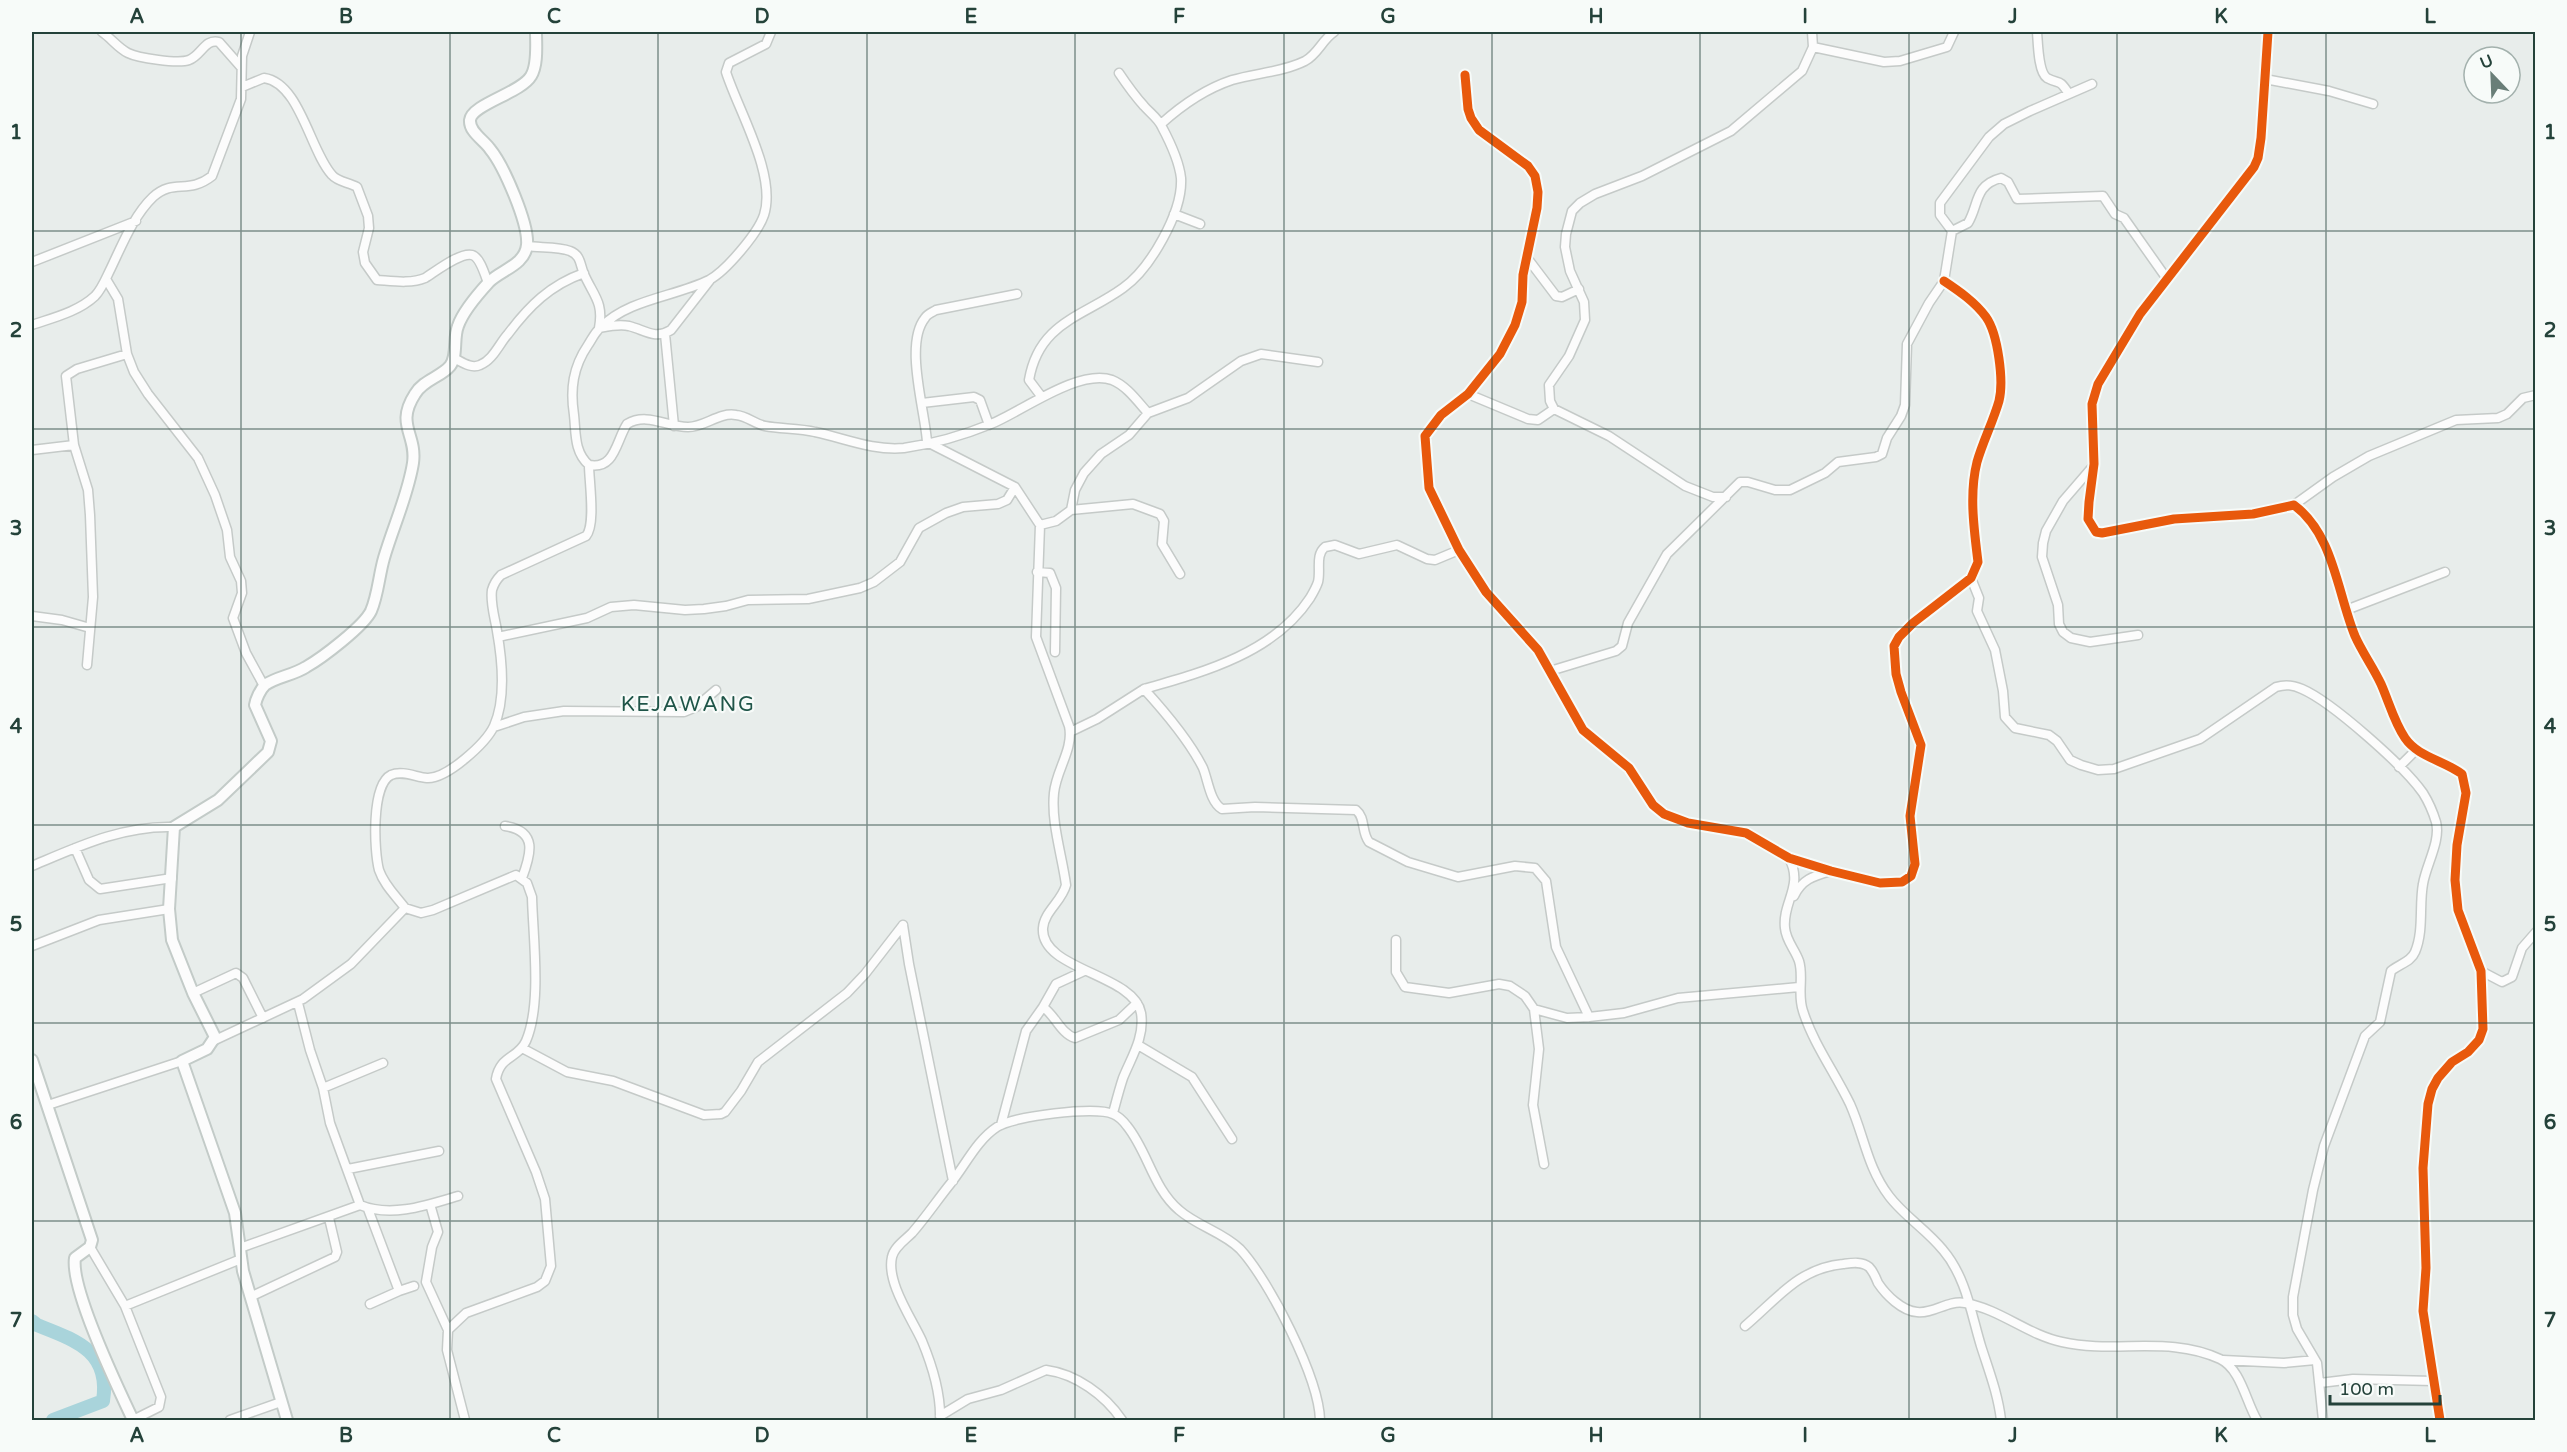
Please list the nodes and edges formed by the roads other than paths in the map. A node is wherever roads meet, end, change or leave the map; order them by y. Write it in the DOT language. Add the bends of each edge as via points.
graph roads {
  1 [pos="102,32"];
  2 [pos="249,32"];
  3 [pos="536,32"];
  4 [pos="771,32"];
  5 [pos="1334,32"];
  6 [pos="1812,32"];
  7 [pos="1954,32"];
  8 [pos="2037,32"];
  9 [pos="2268,32"];
  10 [pos="1813,47"];
  11 [pos="241,67"];
  12 [pos="1119,74"];
  13 [pos="1466,75"];
  14 [pos="2265,79"];
  15 [pos="2092,84"];
  16 [pos="242,87"];
  17 [pos="2069,94"];
  18 [pos="2373,104"];
  19 [pos="1161,124"];
  20 [pos="1174,214"];
  21 [pos="135,221"];
  22 [pos="1200,224"];
  23 [pos="1952,231"];
  24 [pos="527,246"];
  25 [pos="1528,259"];
  26 [pos="32,262"];
  27 [pos="584,273"];
  28 [pos="106,279"];
  29 [pos="710,279"];
  30 [pos="2167,279"];
  31 [pos="1944,281"];
  32 [pos="488,283"];
  33 [pos="1579,289"];
  34 [pos="1017,294"];
  35 [pos="32,325"];
  36 [pos="599,328"];
  37 [pos="665,334"];
  38 [pos="127,354"];
  39 [pos="454,358"];
  40 [pos="1318,362"];
  41 [pos="1468,394"];
  42 [pos="2535,395"];
  43 [pos="1041,396"];
  44 [pos="922,403"];
  45 [pos="1554,409"];
  46 [pos="1148,413"];
  47 [pos="988,425"];
  48 [pos="674,426"];
  49 [pos="927,442"];
  50 [pos="74,445"];
  51 [pos="32,450"];
  52 [pos="2094,464"];
  53 [pos="589,465"];
  54 [pos="1015,487"];
  55 [pos="1726,497"];
  56 [pos="2294,506"];
  57 [pos="1071,510"];
  58 [pos="1040,525"];
  59 [pos="1460,550"];
  60 [pos="1037,572"];
  61 [pos="2445,572"];
  62 [pos="1180,574"];
  63 [pos="1971,579"];
  64 [pos="2346,610"];
  65 [pos="32,616"];
  66 [pos="90,628"];
  67 [pos="2138,635"];
  68 [pos="498,637"];
  69 [pos="1055,652"];
  70 [pos="87,665"];
  71 [pos="1550,671"];
  72 [pos="264,686"];
  73 [pos="1144,689"];
  74 [pos="716,690"];
  75 [pos="494,727"];
  76 [pos="1070,732"];
  77 [pos="2416,750"];
  78 [pos="2399,767"];
  79 [pos="505,826"];
  80 [pos="174,827"];
  81 [pos="75,848"];
  82 [pos="1789,858"];
  83 [pos="32,866"];
  84 [pos="1831,871"];
  85 [pos="172,878"];
  86 [pos="522,878"];
  87 [pos="1789,904"];
  88 [pos="405,908"];
  89 [pos="169,909"];
  90 [pos="2535,932"];
  91 [pos="1396,940"];
  92 [pos="32,946"];
  93 [pos="1084,971"];
  94 [pos="2481,971"];
  95 [pos="1799,987"];
  96 [pos="193,993"];
  97 [pos="298,1002"];
  98 [pos="1137,1003"];
  99 [pos="1043,1007"];
  100 [pos="1534,1009"];
  101 [pos="263,1017"];
  102 [pos="1589,1017"];
  103 [pos="213,1041"];
  104 [pos="1138,1046"];
  105 [pos="522,1048"];
  106 [pos="32,1060"];
  107 [pos="182,1061"];
  108 [pos="383,1063"];
  109 [pos="323,1088"];
  110 [pos="48,1105"];
  111 [pos="1113,1113"];
  112 [pos="1001,1125"];
  113 [pos="1232,1139"];
  114 [pos="439,1151"];
  115 [pos="1544,1164"];
  116 [pos="348,1170"];
  117 [pos="953,1181"];
  118 [pos="458,1196"];
  119 [pos="430,1204"];
  120 [pos="364,1207"];
  121 [pos="329,1218"];
  122 [pos="90,1247"];
  123 [pos="240,1253"];
  124 [pos="414,1286"];
  125 [pos="399,1291"];
  126 [pos="250,1297"];
  127 [pos="370,1304"];
  128 [pos="1970,1305"];
  129 [pos="125,1306"];
  130 [pos="1745,1326"];
  131 [pos="448,1330"];
  132 [pos="2223,1360"];
  133 [pos="2315,1360"];
  134 [pos="2433,1382"];
  135 [pos="2320,1383"];
  136 [pos="281,1402"];
  137 [pos="940,1418"];
  138 [pos="133,1420"];
  139 [pos="230,1420"];
  140 [pos="287,1420"];
  141 [pos="465,1420"];
  142 [pos="1122,1420"];
  143 [pos="1320,1420"];
  144 [pos="2001,1420"];
  145 [pos="2257,1420"];
  146 [pos="2323,1420"];
  147 [pos="2440,1420"];
  1 -- 11 [label="street" via="125,52 182,62 197,56 209,42 219,42"];
  2 -- 11 [label="street"];
  3 -- 24 [label="street" via="531,77 514,91 475,111 470,120 476,134 491,150 522,212"];
  4 -- 29 [label="street" via="765,44 729,63 726,72 755,144 765,183 764,217 736,255"];
  5 -- 19 [label="street" via="1306,61 1216,87 1191,100"];
  6 -- 10 [label="street"];
  7 -- 10 [label="street" via="1947,47 1900,61 1884,62"];
  8 -- 17 [label="street" via="2042,72 2046,78 2059,81"];
  9 -- 14 [label="street"];
  10 -- 33 [label="street" via="1802,71 1731,131 1580,203 1569,218 1565,247"];
  11 -- 16 [label="street"];
  12 -- 19 [label="street"];
  13 -- 25 [label="street" via="1468,109 1479,130 1528,166 1534,176 1537,208"];
  14 -- 18 [label="street"];
  14 -- 30 [label="street" via="2261,138 2254,167"];
  15 -- 17 [label="street"];
  16 -- 21 [label="street" via="242,99 212,176 201,185 165,188 146,204"];
  16 -- 32 [label="street" via="264,78 276,83 297,105 330,174 357,187 368,216 365,263 377,280 424,278 465,255 472,255"];
  17 -- 23 [label="street" via="2004,124 1978,148 1940,203 1940,216"];
  19 -- 20 [label="street" via="1181,179"];
  20 -- 22 [label="street"];
  20 -- 43 [label="street" via="1142,270 1125,287 1070,317 1047,340 1033,361 1029,380"];
  21 -- 26 [label="street"];
  21 -- 28 [label="street"];
  23 -- 30 [label="street" via="1968,223 1983,189 2001,178 2008,182 2017,199 2103,196 2115,214 2124,218"];
  23 -- 31 [label="street"];
  24 -- 27 [label="street" via="569,251 577,255"];
  24 -- 32 [label="street" via="517,263"];
  25 -- 33 [label="street" via="1556,296"];
  25 -- 41 [label="street" via="1515,324 1500,354"];
  27 -- 36 [label="street" via="601,310"];
  27 -- 39 [label="street" via="556,285 533,303 481,365 472,367"];
  28 -- 35 [label="street" via="84,304"];
  28 -- 38 [label="street" via="121,310"];
  29 -- 36 [label="street" via="617,314"];
  29 -- 37 [label="street"];
  30 -- 52 [label="street" via="2140,314 2098,384 2092,404"];
  31 -- 55 [label="street" via="1907,345 1905,405 1881,454 1876,458 1838,462 1826,473 1790,490 1740,482"];
  31 -- 63 [label="street" via="1968,298 1992,328 2001,379 2000,399 1977,462 1973,510 1978,562"];
  32 -- 39 [label="street" via="459,323"];
  33 -- 45 [label="street" via="1585,320 1569,356 1549,385"];
  34 -- 44 [label="street" via="936,309 926,316 919,329 916,352"];
  36 -- 37 [label="street" via="616,325 655,336"];
  36 -- 53 [label="street" via="582,354 571,392 575,440 582,459"];
  37 -- 48 [label="street"];
  38 -- 50 [label="street" via="66,376"];
  38 -- 72 [label="street" via="148,394 198,458 215,495 227,530 230,557 241,581 242,593 233,618"];
  39 -- 72 [label="street" via="450,366 416,391 407,408 406,429 413,446 411,471 371,612 353,632 307,667"];
  40 -- 46 [label="street" via="1261,354 1241,361 1188,399"];
  41 -- 45 [label="street" via="1528,419 1538,420"];
  41 -- 59 [label="street" via="1441,415 1425,436 1429,488"];
  42 -- 56 [label="street" via="2523,398 2498,418 2456,420 2369,456"];
  43 -- 46 [label="street" via="1100,377 1126,388"];
  43 -- 47 [label="street"];
  44 -- 47 [label="street" via="974,397 980,400"];
  44 -- 49 [label="street"];
  45 -- 55 [label="street" via="1609,436 1685,486 1713,497"];
  46 -- 57 [label="street" via="1129,435 1101,454 1084,473"];
  47 -- 49 [label="street"];
  48 -- 49 [label="street" via="691,427 727,414 766,426 886,448"];
  48 -- 53 [label="street" via="633,420 624,429 608,462"];
  49 -- 54 [label="street"];
  50 -- 51 [label="street"];
  50 -- 66 [label="street" via="88,490 93,597"];
  52 -- 56 [label="street" via="2088,519 2102,533 2174,519 2253,514"];
  52 -- 67 [label="street" via="2063,501 2043,543 2042,556 2058,605 2059,624 2071,638 2090,642"];
  53 -- 68 [label="street" via="590,532 501,574 495,581 492,597"];
  54 -- 58 [label="street"];
  54 -- 68 [label="street" via="1007,500 998,504 963,507 919,528 900,562 860,588 808,599 748,600 704,609 611,607 587,618"];
  55 -- 71 [label="street" via="1667,554 1628,623 1622,646"];
  56 -- 64 [label="street" via="2308,516 2328,552"];
  57 -- 58 [label="street" via="1056,521"];
  57 -- 62 [label="street" via="1133,504 1160,514 1164,521 1162,544"];
  58 -- 60 [label="street"];
  59 -- 71 [label="street" via="1486,592 1538,650"];
  59 -- 73 [label="street" via="1427,560 1397,545 1359,554 1335,545 1325,547 1314,592 1279,632 1225,664"];
  60 -- 69 [label="street" via="1050,573 1056,588"];
  60 -- 76 [label="street" via="1036,637"];
  61 -- 64 [label="street"];
  63 -- 78 [label="street" via="1979,598 1977,611 1995,650 2005,717 2015,728 2049,735 2070,759 2081,765 2114,769 2200,739 2285,684 2322,701"];
  63 -- 84 [label="street" via="1913,623 1894,646 1901,692 1922,745 1910,816 1915,864 1911,876 1902,882 1880,883"];
  64 -- 77 [label="street" via="2397,723"];
  65 -- 66 [label="street"];
  66 -- 70 [label="street"];
  68 -- 75 [label="street" via="501,680"];
  71 -- 82 [label="street" via="1583,730 1629,768 1653,805 1664,814 1688,823 1746,833"];
  72 -- 80 [label="street" via="255,705 271,741 268,752 218,800"];
  73 -- 76 [label="street"];
  73 -- 102 [label="street" via="1192,750 1215,802 1222,809 1356,810 1361,814 1364,837 1369,842 1408,862 1458,877 1515,866 1535,868 1546,881 1556,947"];
  74 -- 75 [label="street" via="684,712 564,711 524,717"];
  75 -- 88 [label="street" via="446,773 428,778 397,773 389,776 381,787 376,856 380,872"];
  76 -- 93 [label="street" via="1053,808 1066,885 1042,929 1052,950"];
  77 -- 78 [label="street"];
  77 -- 94 [label="street" via="2462,774 2466,793 2455,880 2458,910"];
  78 -- 133 [label="street" via="2432,811 2436,834 2423,885 2416,950 2409,960 2391,971 2380,1022 2365,1036 2324,1146 2313,1190 2293,1315"];
  79 -- 86 [label="street" via="523,833 530,847"];
  80 -- 81 [label="street" via="150,826"];
  80 -- 85 [label="street"];
  81 -- 83 [label="street"];
  81 -- 85 [label="street" via="89,880 100,889"];
  82 -- 84 [label="street"];
  82 -- 87 [label="street" via="1795,870"];
  84 -- 87 [label="street" via="1802,883"];
  85 -- 89 [label="street"];
  86 -- 88 [label="street" via="510,877 433,910 421,913"];
  86 -- 105 [label="street" via="532,897 535,1004"];
  87 -- 95 [label="street" via="1785,927 1788,942 1799,960"];
  88 -- 97 [label="street" via="351,964"];
  89 -- 92 [label="street" via="99,920"];
  89 -- 96 [label="street" via="172,940"];
  90 -- 94 [label="street" via="2522,948 2512,977 2498,981"];
  91 -- 100 [label="street" via="1396,972 1405,987 1449,993 1499,984 1525,996"];
  93 -- 98 [label="street" via="1128,991"];
  93 -- 99 [label="street" via="1056,984"];
  94 -- 134 [label="street" via="2483,1029 2479,1040 2439,1078 2428,1104 2423,1167 2427,1268 2423,1311"];
  95 -- 102 [label="street" via="1678,998 1624,1013"];
  95 -- 128 [label="street" via="1802,1010 1851,1107 1877,1178 1910,1220 1956,1267"];
  96 -- 101 [label="street" via="237,973"];
  96 -- 103 [label="street" via="215,1036"];
  97 -- 101 [label="street"];
  97 -- 109 [label="street"];
  98 -- 99 [label="street" via="1119,1020 1075,1038"];
  98 -- 104 [label="street" via="1141,1014"];
  99 -- 112 [label="street" via="1026,1031"];
  100 -- 102 [label="street" via="1567,1018"];
  100 -- 115 [label="street" via="1539,1049 1533,1105"];
  101 -- 103 [label="street"];
  103 -- 107 [label="street" via="198,1055"];
  104 -- 111 [label="street"];
  104 -- 113 [label="street" via="1192,1077"];
  105 -- 117 [label="street" via="567,1072 613,1081 704,1115 721,1114 758,1062 847,993 903,925"];
  105 -- 131 [label="street" via="502,1062 496,1079 545,1199 551,1266 537,1287 466,1313"];
  106 -- 110 [label="street"];
  107 -- 110 [label="street"];
  107 -- 123 [label="street" via="235,1213"];
  108 -- 109 [label="street"];
  109 -- 116 [label="street" via="330,1123"];
  110 -- 122 [label="street" via="89,1228"];
  111 -- 112 [label="street" via="1072,1111"];
  111 -- 143 [label="street" via="1126,1124 1177,1209 1228,1239 1251,1264 1298,1347"];
  112 -- 117 [label="street" via="977,1146"];
  114 -- 116 [label="street"];
  116 -- 120 [label="street"];
  117 -- 137 [label="street" via="892,1257 893,1278 928,1356"];
  118 -- 119 [label="street"];
  119 -- 120 [label="street" via="403,1209"];
  119 -- 131 [label="street" via="438,1232 426,1282"];
  120 -- 121 [label="street"];
  120 -- 125 [label="street"];
  121 -- 123 [label="street"];
  121 -- 126 [label="street" via="337,1252 334,1257"];
  122 -- 129 [label="street"];
  122 -- 138 [label="street" via="75,1258 74,1279"];
  123 -- 126 [label="street"];
  123 -- 129 [label="street"];
  124 -- 125 [label="street"];
  125 -- 127 [label="street"];
  126 -- 136 [label="street"];
  128 -- 130 [label="street" via="1954,1303 1932,1311 1909,1310 1880,1285 1869,1267 1861,1263 1843,1264 1808,1272"];
  128 -- 132 [label="street" via="2065,1343 2182,1347"];
  128 -- 144 [label="street" via="1996,1386"];
  129 -- 138 [label="street" via="162,1400 156,1409"];
  131 -- 141 [label="street" via="447,1350"];
  132 -- 133 [label="street"];
  132 -- 145 [label="street" via="2235,1373"];
  133 -- 135 [label="street"];
  134 -- 135 [label="street" via="2353,1378"];
  134 -- 147 [label="street"];
  135 -- 146 [label="street"];
  136 -- 139 [label="street"];
  136 -- 140 [label="street"];
  137 -- 142 [label="street" via="968,1399 1001,1390 1046,1370 1095,1391"];
}
